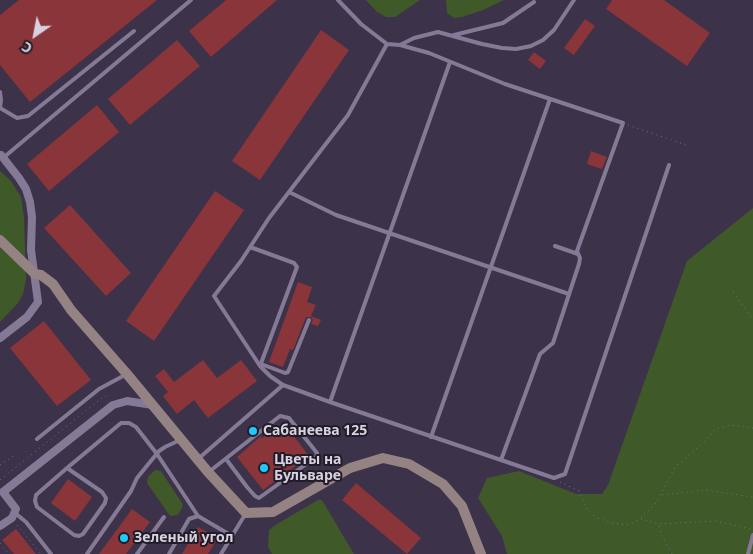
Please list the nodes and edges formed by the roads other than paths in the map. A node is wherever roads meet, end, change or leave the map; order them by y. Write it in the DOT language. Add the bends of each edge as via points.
graph roads {
  1 [pos="191,0"];
  2 [pos="338,0"];
  3 [pos="574,0"];
  4 [pos="534,2"];
  5 [pos="134,31"];
  6 [pos="452,36"];
  7 [pos="387,44"];
  8 [pos="400,45"];
  9 [pos="450,62"];
  10 [pos="0,92"];
  11 [pos="550,99"];
  12 [pos="0,108"];
  13 [pos="1,154"];
  14 [pos="669,165"];
  15 [pos="289,192"];
  16 [pos="389,234"];
  17 [pos="0,240"];
  18 [pos="556,246"];
  19 [pos="250,247"];
  20 [pos="578,254"];
  21 [pos="490,267"];
  22 [pos="35,274"];
  23 [pos="569,294"];
  24 [pos="309,320"];
  25 [pos="0,338"];
  26 [pos="261,365"];
  27 [pos="127,374"];
  28 [pos="283,385"];
  29 [pos="330,402"];
  30 [pos="153,405"];
  31 [pos="431,437"];
  32 [pos="37,439"];
  33 [pos="181,440"];
  34 [pos="157,454"];
  35 [pos="198,459"];
  36 [pos="226,459"];
  37 [pos="501,460"];
  38 [pos="67,468"];
  39 [pos="208,472"];
  40 [pos="2,494"];
  41 [pos="15,513"];
  42 [pos="246,513"];
  43 [pos="198,516"];
  44 [pos="164,517"];
  45 [pos="0,526"];
  46 [pos="753,534"];
  47 [pos="232,536"];
  48 [pos="88,553"];
  49 [pos="51,554"];
  50 [pos="137,554"];
  51 [pos="169,554"];
  52 [pos="221,554"];
  53 [pos="481,554"];
  54 [pos="748,554"];
  1 -- 13 [label="lane"];
  2 -- 7 [label="lane"];
  3 -- 6 [label="lane" via="554,30 531,46 502,48"];
  4 -- 6 [label="lane" via="502,23"];
  5 -- 12 [label="lane" via="28,116 17,118"];
  6 -- 8 [label="lane" via="438,32"];
  7 -- 8 [label="lane"];
  7 -- 15 [label="lane" via="348,115"];
  8 -- 9 [label="lane"];
  9 -- 11 [label="lane"];
  9 -- 16 [label="lane"];
  10 -- 12 [label="lane"];
  11 -- 20 [label="lane" via="623,123"];
  11 -- 21 [label="lane"];
  13 -- 22 [label="street" via="26,189 30,202"];
  14 -- 37 [label="lane" via="565,474 554,478"];
  15 -- 16 [label="lane" via="336,215"];
  15 -- 19 [label="lane"];
  16 -- 21 [label="lane"];
  16 -- 29 [label="lane"];
  17 -- 22 [label="main road"];
  18 -- 20 [label="lane"];
  19 -- 26 [label="lane" via="214,296"];
  19 -- 26 [label="lane" via="294,263 297,267"];
  20 -- 23 [label="lane" via="579,264"];
  21 -- 23 [label="lane"];
  21 -- 31 [label="lane"];
  22 -- 25 [label="street" via="38,302 27,317"];
  22 -- 27 [label="main road" via="53,284 71,310"];
  23 -- 37 [label="lane" via="553,343 540,354"];
  24 -- 26 [label="lane" via="288,372"];
  26 -- 28 [label="lane"];
  27 -- 30 [label="main road"];
  27 -- 32 [label="lane" via="99,389"];
  28 -- 29 [label="lane"];
  28 -- 35 [label="lane"];
  29 -- 31 [label="lane"];
  30 -- 33 [label="main road"];
  30 -- 40 [label="street" via="127,401 113,405"];
  31 -- 37 [label="lane"];
  33 -- 34 [label="lane" via="164,447"];
  33 -- 35 [label="main road"];
  34 -- 38 [label="lane" via="136,427 121,423"];
  34 -- 43 [label="lane"];
  34 -- 48 [label="lane" via="137,478"];
  35 -- 39 [label="main road"];
  36 -- 36 [label="lane" via="280,416 289,418 317,453 316,457 259,498"];
  36 -- 39 [label="lane"];
  38 -- 38 [label="lane" via="34,500 37,507 79,536 106,503 106,498"];
  39 -- 42 [label="main road"];
  40 -- 41 [label="street" via="16,510"];
  41 -- 45 [label="street"];
  41 -- 49 [label="lane"];
  42 -- 47 [label="lane"];
  42 -- 53 [label="main road" via="273,512 350,468 383,458 409,464 443,484 462,506"];
  43 -- 47 [label="lane"];
  43 -- 51 [label="lane" via="189,519"];
  44 -- 50 [label="lane"];
  46 -- 54 [label="lane"];
  47 -- 52 [label="lane"];
}
